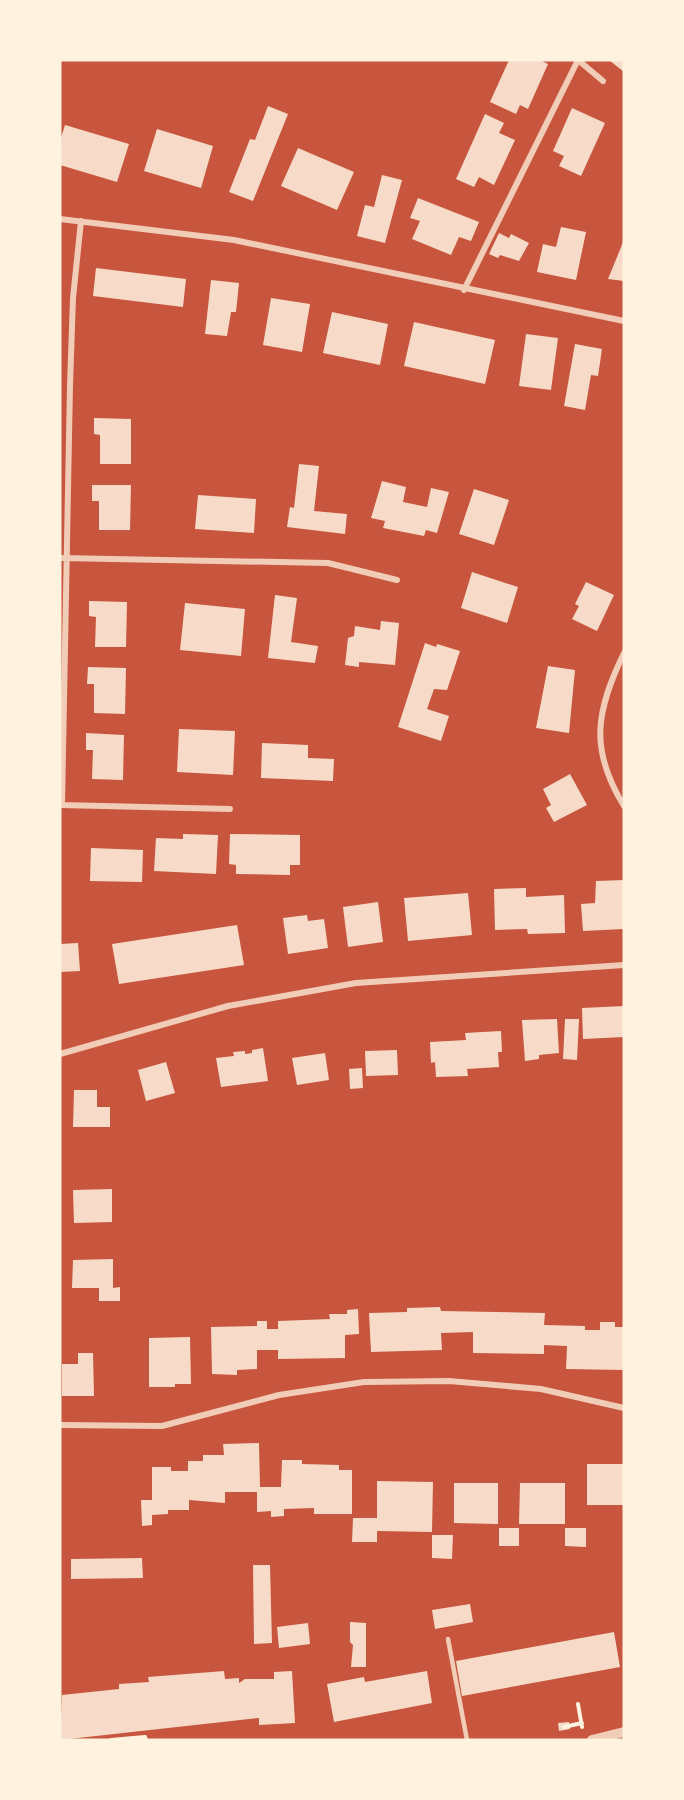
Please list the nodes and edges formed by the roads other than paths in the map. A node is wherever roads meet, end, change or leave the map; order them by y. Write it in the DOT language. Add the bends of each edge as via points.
graph roads {
  1 [pos="578,60"];
  2 [pos="603,81"];
  3 [pos="60,219"];
  4 [pos="81,221"];
  5 [pos="464,290"];
  6 [pos="624,321"];
  7 [pos="64,558"];
  8 [pos="397,580"];
  9 [pos="624,653"];
  10 [pos="61,805"];
  11 [pos="624,806"];
  12 [pos="230,809"];
  13 [pos="624,965"];
  14 [pos="60,1054"];
  15 [pos="624,1408"];
  16 [pos="60,1425"];
  17 [pos="448,1639"];
  18 [pos="624,1732"];
  19 [pos="467,1740"];
  20 [pos="592,1740"];
  1 -- 2 [label="street"];
  1 -- 5 [label="street"];
  3 -- 4 [label="street"];
  4 -- 5 [label="street" via="234,240"];
  4 -- 7 [label="street" via="73,298"];
  5 -- 6 [label="street"];
  7 -- 8 [label="street" via="328,563"];
  7 -- 10 [label="street"];
  9 -- 11 [label="street" via="601,715 600,748 609,782"];
  10 -- 12 [label="street"];
  13 -- 14 [label="street" via="356,983 228,1006"];
  15 -- 16 [label="street" via="541,1389 449,1381 364,1382 279,1395 162,1426"];
  17 -- 19 [label="lane"];
  18 -- 20 [label="street"];
}
